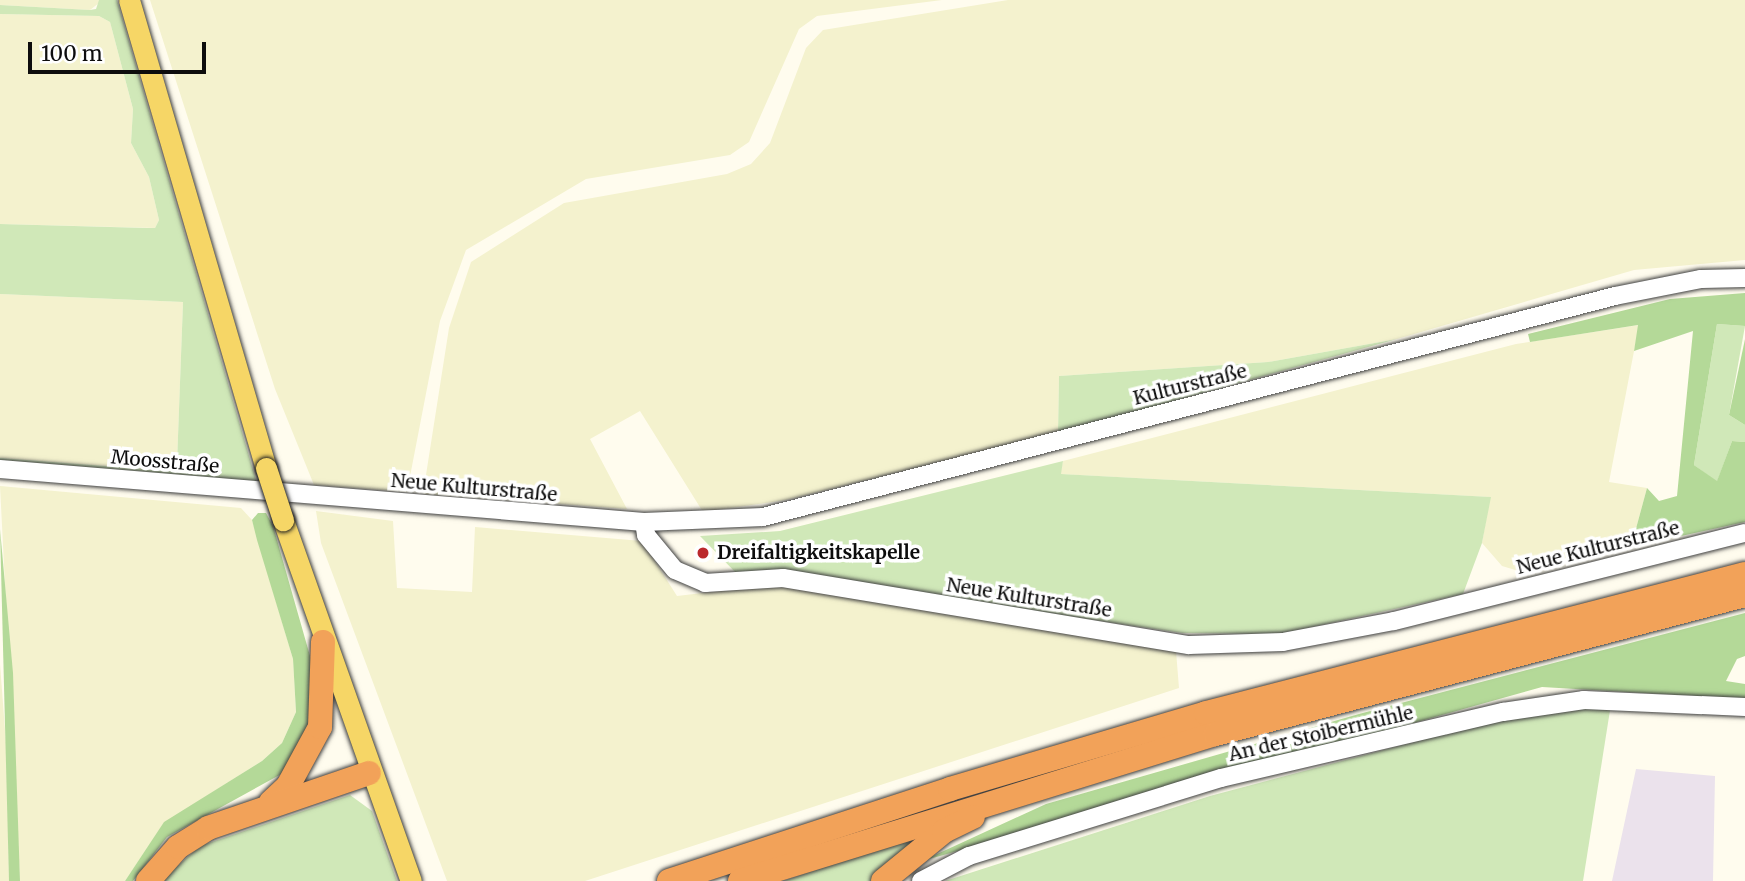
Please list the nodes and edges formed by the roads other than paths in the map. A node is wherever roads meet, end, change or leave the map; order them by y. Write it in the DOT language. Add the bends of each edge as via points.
graph roads {
  1 [pos="129,0"];
  2 [pos="1745,278"];
  3 [pos="0,469"];
  4 [pos="327,498"];
  5 [pos="644,522"];
  6 [pos="1745,533"];
  7 [pos="1745,574"];
  8 [pos="1745,595"];
  9 [pos="323,642"];
  10 [pos="1745,707"];
  11 [pos="369,773"];
  12 [pos="1054,781"];
  13 [pos="268,805"];
  14 [pos="148,881"];
  15 [pos="411,881"];
  16 [pos="669,881"];
  17 [pos="740,881"];
  18 [pos="883,881"];
  19 [pos="921,881"];
  1 -- 9 [label="main road, bridge" via="266,468"];
  2 -- 5 [label="street, Kulturstraße" via="1701,279 1615,296 763,517"];
  3 -- 4 [label="street, Moosstraße"];
  4 -- 5 [label="street, Neue Kulturstraße"];
  5 -- 6 [label="street, Neue Kulturstraße" via="646,535 676,570 705,583 783,578 1189,645 1283,642 1394,621"];
  7 -- 16 [label="highway" via="1206,713"];
  8 -- 12 [label="highway" via="1582,634"];
  9 -- 11 [label="main road"];
  9 -- 13 [label="highway" via="320,727 288,786"];
  10 -- 19 [label="street, An der Stoibermühle" via="1595,700 1503,712 1221,778 969,856"];
  11 -- 13 [label="highway"];
  11 -- 15 [label="main road"];
  12 -- 17 [label="highway"];
  12 -- 18 [label="highway" via="1035,797 944,831"];
  13 -- 14 [label="highway" via="177,847"];
}
